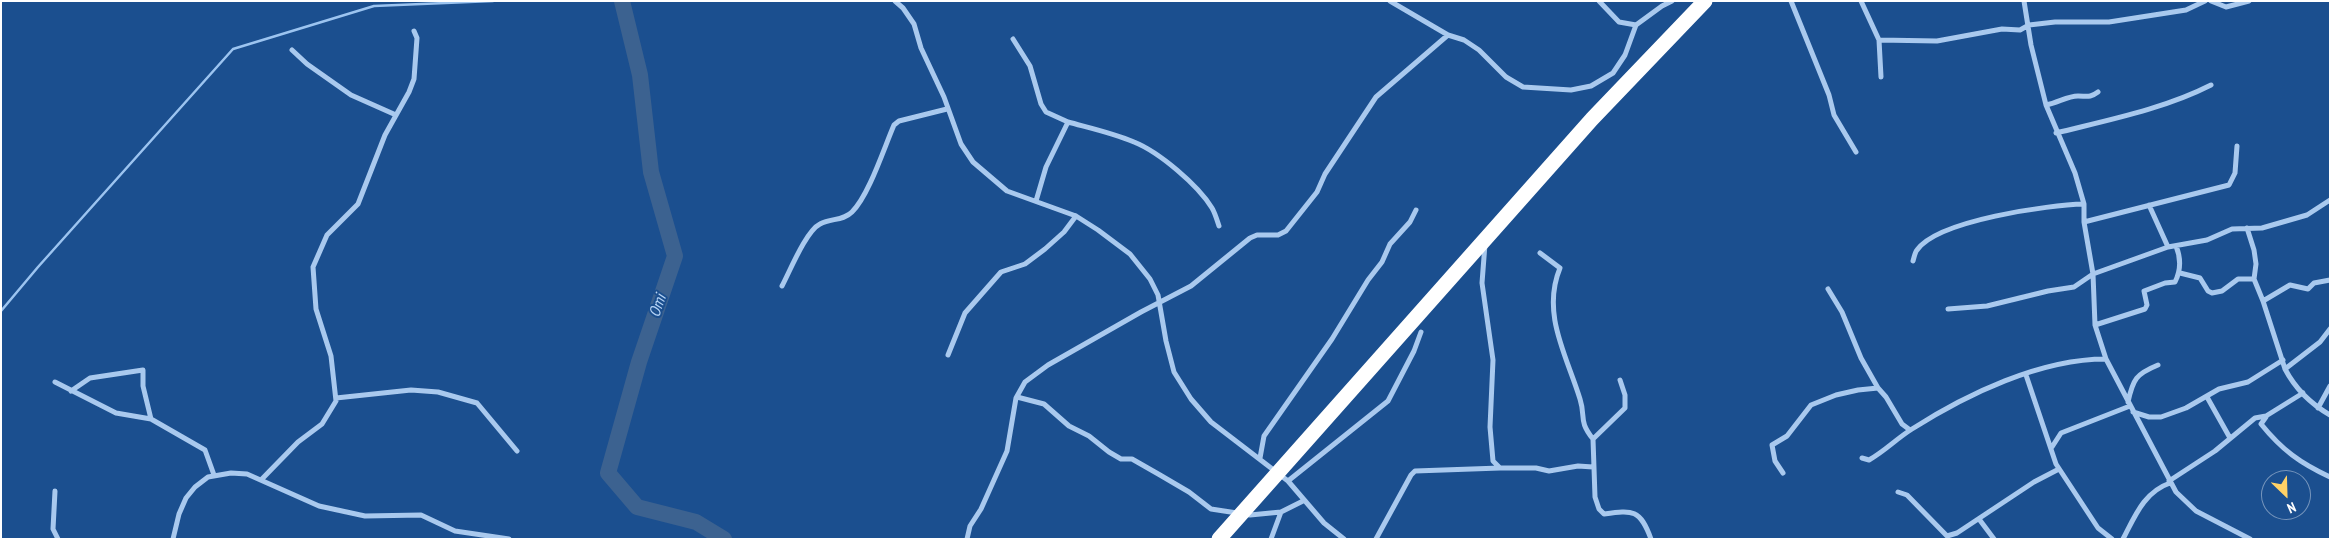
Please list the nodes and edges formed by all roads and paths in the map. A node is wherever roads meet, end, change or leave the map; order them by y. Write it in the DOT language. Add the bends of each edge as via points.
graph roads {
  1 [pos="895,1"];
  2 [pos="1390,1"];
  3 [pos="1598,1"];
  4 [pos="1672,1"];
  5 [pos="1705,1"];
  6 [pos="1791,1"];
  7 [pos="1861,1"];
  8 [pos="2024,1"];
  9 [pos="2206,1"];
  10 [pos="2211,1"];
  11 [pos="2249,1"];
  12 [pos="1636,25"];
  13 [pos="2029,25"];
  14 [pos="414,31"];
  15 [pos="1448,34"];
  16 [pos="1013,38"];
  17 [pos="1880,40"];
  18 [pos="292,50"];
  19 [pos="1881,76"];
  20 [pos="2211,85"];
  21 [pos="2098,92"];
  22 [pos="2046,105"];
  23 [pos="947,109"];
  24 [pos="396,115"];
  25 [pos="1068,122"];
  26 [pos="2056,133"];
  27 [pos="2237,146"];
  28 [pos="1856,152"];
  29 [pos="2330,200"];
  30 [pos="1036,201"];
  31 [pos="2084,204"];
  32 [pos="2149,205"];
  33 [pos="1416,210"];
  34 [pos="1076,216"];
  35 [pos="2084,222"];
  36 [pos="1487,225"];
  37 [pos="1219,226"];
  38 [pos="2247,228"];
  39 [pos="2176,246"];
  40 [pos="2168,247"];
  41 [pos="1540,253"];
  42 [pos="1914,261"];
  43 [pos="2180,273"];
  44 [pos="2094,274"];
  45 [pos="2254,279"];
  46 [pos="2330,280"];
  47 [pos="782,286"];
  48 [pos="1828,290"];
  49 [pos="2263,301"];
  50 [pos="1159,304"];
  51 [pos="1948,309"];
  52 [pos="2095,325"];
  53 [pos="2330,329"];
  54 [pos="1421,332"];
  55 [pos="948,355"];
  56 [pos="2106,359"];
  57 [pos="2283,360"];
  58 [pos="2158,365"];
  59 [pos="2285,369"];
  60 [pos="2026,375"];
  61 [pos="1620,380"];
  62 [pos="55,382"];
  63 [pos="2330,386"];
  64 [pos="1878,388"];
  65 [pos="71,391"];
  66 [pos="2303,393"];
  67 [pos="1017,397"];
  68 [pos="2207,397"];
  69 [pos="336,398"];
  70 [pos="2130,406"];
  71 [pos="2318,408"];
  72 [pos="2330,415"];
  73 [pos="2266,416"];
  74 [pos="151,419"];
  75 [pos="1910,430"];
  76 [pos="2230,438"];
  77 [pos="1593,439"];
  78 [pos="2052,447"];
  79 [pos="517,451"];
  80 [pos="1260,458"];
  81 [pos="1862,458"];
  82 [pos="1593,467"];
  83 [pos="1500,468"];
  84 [pos="2059,469"];
  85 [pos="1783,474"];
  86 [pos="214,475"];
  87 [pos="2330,477"];
  88 [pos="262,480"];
  89 [pos="1288,481"];
  90 [pos="2170,482"];
  91 [pos="55,492"];
  92 [pos="1898,492"];
  93 [pos="1303,501"];
  94 [pos="1281,512"];
  95 [pos="1250,515"];
  96 [pos="1979,519"];
  97 [pos="58,539"];
  98 [pos="173,539"];
  99 [pos="509,539"];
  100 [pos="967,539"];
  101 [pos="1218,539"];
  102 [pos="1271,539"];
  103 [pos="1344,539"];
  104 [pos="1376,539"];
  105 [pos="1651,539"];
  106 [pos="1994,539"];
  107 [pos="2112,539"];
  108 [pos="2123,539"];
  109 [pos="2250,539"];
  1 -- 23 [label="street" via="914,24"];
  2 -- 15 [label="street"];
  3 -- 12 [label="street" via="1619,22"];
  4 -- 12 [label="street"];
  5 -- 101 [label="highway" via="1592,119"];
  6 -- 28 [label="street" via="1834,115"];
  7 -- 17 [label="street"];
  8 -- 13 [label="street"];
  9 -- 13 [label="street" via="2186,10 2109,22"];
  10 -- 11 [label="street" via="2226,7"];
  12 -- 15 [label="street" via="1625,55 1613,73 1591,86 1571,90 1523,87 1506,77 1464,40"];
  13 -- 17 [label="street" via="2020,30 2002,29 1937,41"];
  13 -- 22 [label="street"];
  14 -- 24 [label="street" via="417,38 414,79"];
  15 -- 50 [label="street" via="1376,97 1325,174 1317,192 1286,231 1278,235 1257,234 1250,238 1191,286"];
  16 -- 25 [label="street" via="1030,66 1046,112"];
  17 -- 19 [label="street"];
  18 -- 24 [label="street" via="351,95"];
  20 -- 26 [label="street" via="2196,93 2119,117"];
  21 -- 22 [label="street" via="2093,96 2065,98 2060,103"];
  22 -- 26 [label="street"];
  23 -- 30 [label="street" via="961,144 973,162 1008,191"];
  23 -- 47 [label="street" via="894,125 869,187 852,212 842,219 820,223 812,230"];
  24 -- 69 [label="street" via="375,157 358,204 327,235 313,267 316,309 331,356"];
  25 -- 30 [label="street" via="1046,167"];
  25 -- 37 [label="street" via="1135,142 1161,158 1201,196 1212,209"];
  26 -- 31 [label="street" via="2075,173"];
  27 -- 32 [label="street" via="2235,174 2229,185"];
  29 -- 38 [label="street" via="2307,214 2262,228"];
  30 -- 34 [label="street"];
  31 -- 35 [label="street"];
  31 -- 42 [label="street" via="2024,212 1949,229 1917,250"];
  32 -- 35 [label="street"];
  32 -- 40 [label="street"];
  33 -- 80 [label="street" via="1410,222 1390,244 1382,262 1332,339 1264,436"];
  34 -- 50 [label="street" via="1130,254 1150,279"];
  34 -- 55 [label="street" via="1064,232 1025,264 1001,272 965,313"];
  35 -- 44 [label="street"];
  36 -- 83 [label="street" via="1482,283 1493,360 1491,445 1493,461"];
  38 -- 39 [label="street" via="2232,229 2207,240"];
  38 -- 45 [label="street" via="2255,257"];
  39 -- 40 [label="street"];
  39 -- 43 [label="street"];
  40 -- 44 [label="street"];
  41 -- 77 [label="street" via="1560,268 1555,280 1554,322 1580,401 1583,427"];
  43 -- 45 [label="street" via="2200,278 2212,294 2238,279"];
  43 -- 52 [label="street" via="2175,282 2144,291 2145,310"];
  44 -- 51 [label="street" via="2074,287 1987,306"];
  44 -- 52 [label="street"];
  45 -- 49 [label="street"];
  46 -- 49 [label="street" via="2308,289 2290,285"];
  48 -- 64 [label="street"];
  49 -- 57 [label="street"];
  50 -- 67 [label="street" via="1048,366 1025,382"];
  50 -- 80 [label="street" via="1174,372 1191,399 1211,422"];
  52 -- 56 [label="street"];
  53 -- 59 [label="street" via="2320,342"];
  54 -- 89 [label="street" via="1388,401"];
  56 -- 60 [label="street" via="2055,364"];
  56 -- 70 [label="street"];
  57 -- 59 [label="street"];
  57 -- 68 [label="street" via="2248,382"];
  58 -- 70 [label="street" via="2142,372 2132,382"];
  59 -- 66 [label="street"];
  60 -- 75 [label="street" via="1971,396"];
  60 -- 78 [label="street"];
  61 -- 77 [label="street" via="1625,408"];
  62 -- 65 [label="street"];
  63 -- 71 [label="street"];
  64 -- 75 [label="street" via="1902,424"];
  64 -- 85 [label="street" via="1836,395 1811,406 1787,436 1772,445 1775,461"];
  65 -- 74 [label="street" via="116,413"];
  65 -- 74 [label="street" via="90,378 144,370 143,386"];
  66 -- 71 [label="street"];
  66 -- 73 [label="street"];
  67 -- 95 [label="street" via="1044,404 1069,426 1089,436 1108,452 1121,459 1132,459 1189,492 1211,510"];
  67 -- 100 [label="street" via="1006,451 981,509 970,526"];
  68 -- 70 [label="street" via="2161,417 2149,417"];
  68 -- 76 [label="street"];
  69 -- 79 [label="street" via="411,390 438,392 477,403"];
  69 -- 88 [label="street" via="322,424 298,442"];
  70 -- 78 [label="street" via="2061,433"];
  70 -- 90 [label="street"];
  71 -- 72 [label="street"];
  73 -- 76 [label="street" via="2254,418"];
  73 -- 87 [label="street" via="2261,424 2283,450"];
  74 -- 86 [label="street" via="205,450"];
  75 -- 81 [label="street" via="1883,452 1869,460"];
  76 -- 90 [label="street"];
  77 -- 82 [label="street"];
  78 -- 84 [label="street"];
  80 -- 89 [label="street"];
  82 -- 83 [label="street" via="1578,466 1549,472 1536,468"];
  82 -- 105 [label="street" via="1599,510 1604,514 1630,512 1640,515"];
  83 -- 104 [label="street" via="1415,471"];
  84 -- 96 [label="street"];
  84 -- 107 [label="street" via="2098,528"];
  86 -- 88 [label="street" via="247,474"];
  86 -- 98 [label="street" via="195,487 186,498 178,514"];
  88 -- 99 [label="street" via="319,506 365,516 420,515 455,530"];
  89 -- 93 [label="street"];
  90 -- 108 [label="street" via="2151,493"];
  90 -- 109 [label="street" via="2196,511"];
  91 -- 97 [label="street" via="53,529"];
  92 -- 96 [label="street" via="1907,495 1947,536"];
  93 -- 94 [label="street"];
  93 -- 103 [label="street"];
  94 -- 95 [label="street"];
  94 -- 102 [label="street"];
  95 -- 101 [label="street" via="1225,529"];
  96 -- 106 [label="street"];
}
